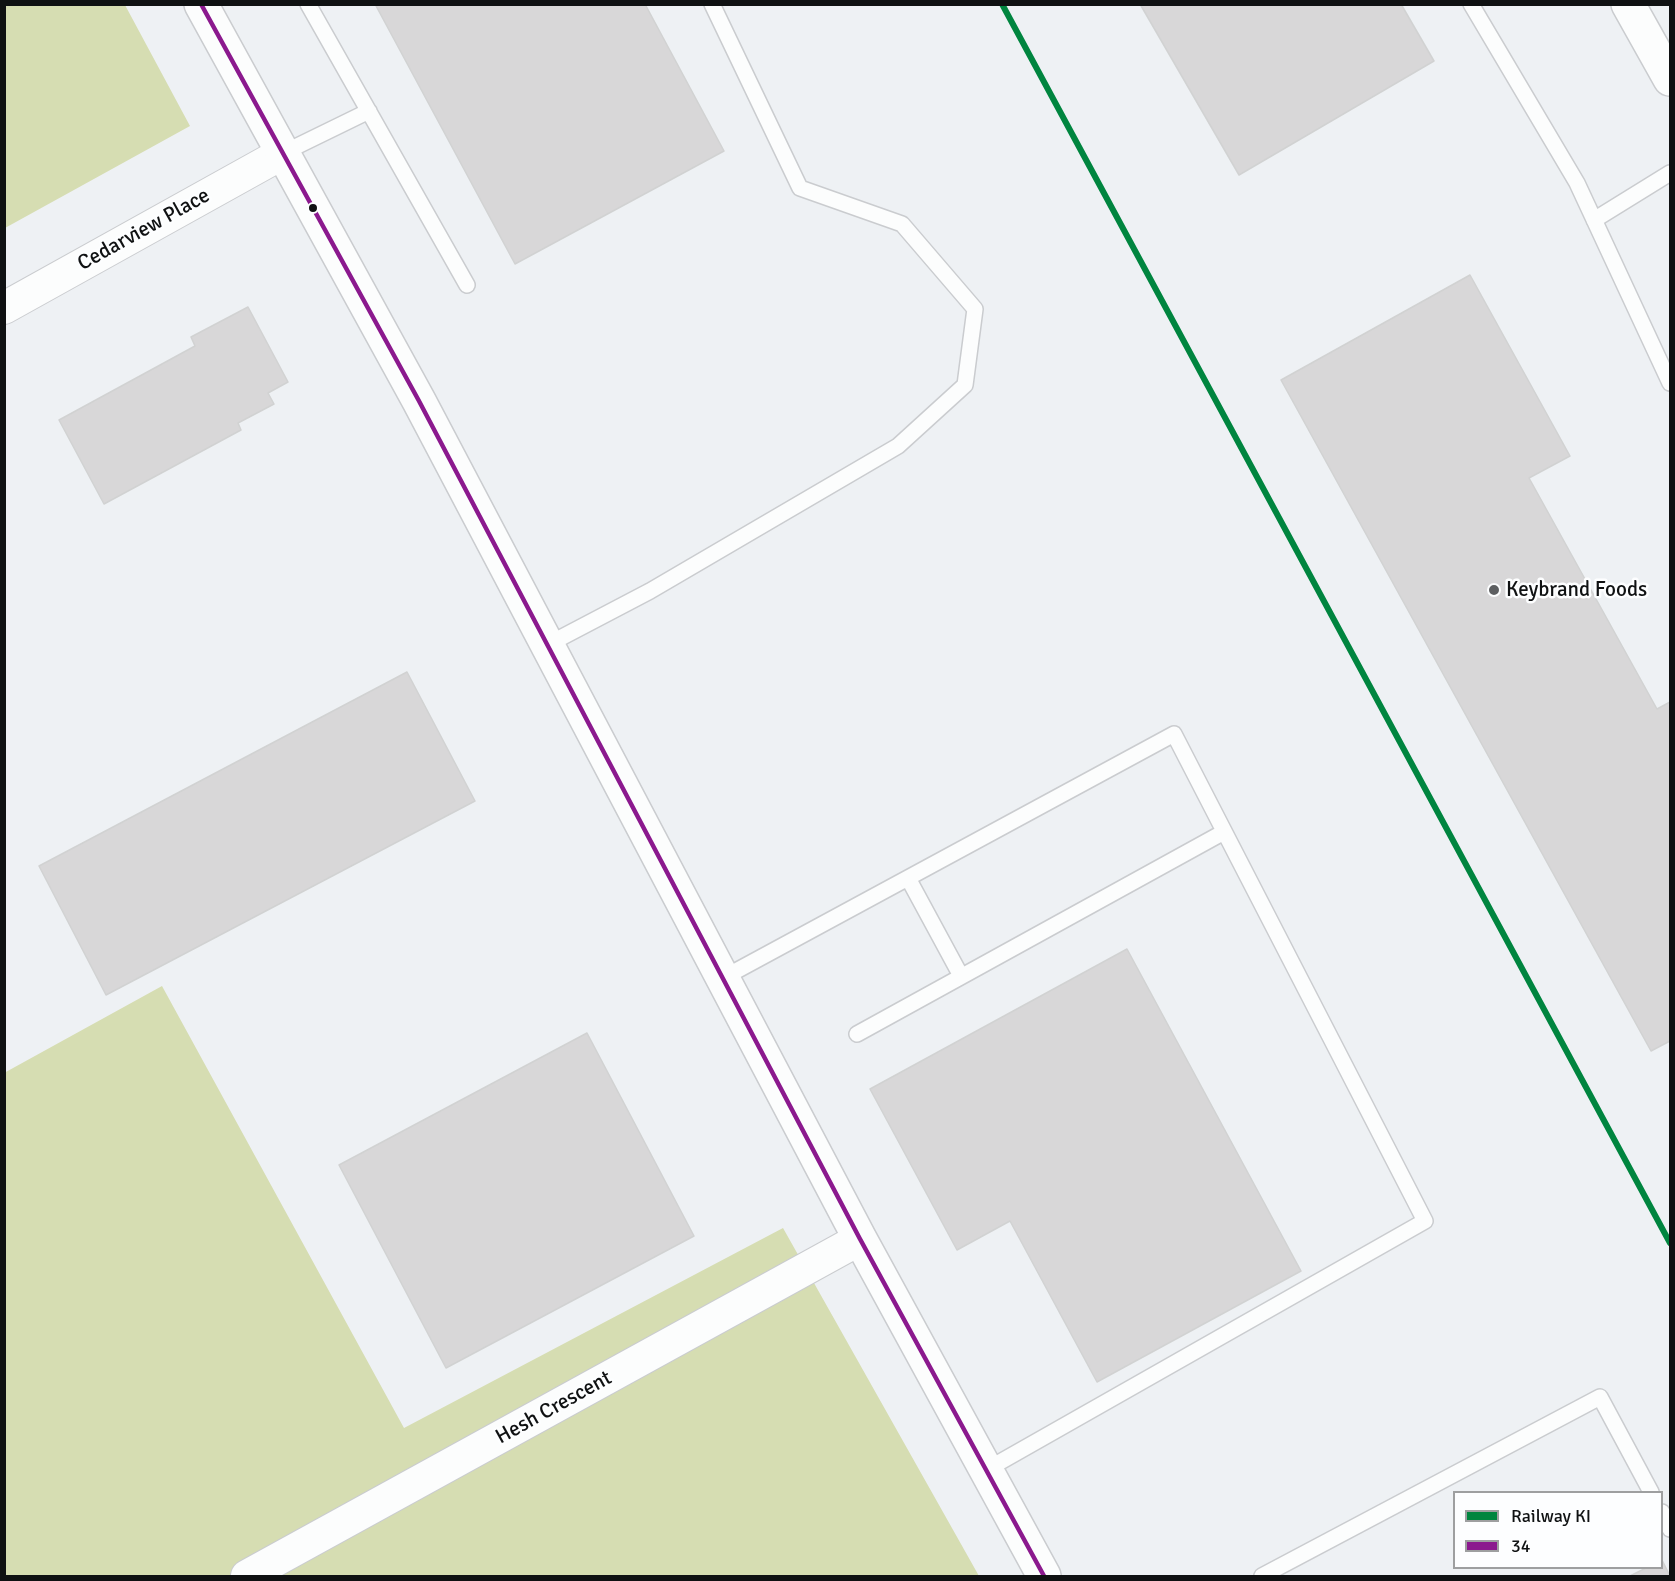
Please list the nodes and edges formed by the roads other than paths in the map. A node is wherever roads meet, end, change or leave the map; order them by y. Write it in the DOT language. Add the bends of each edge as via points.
graph roads {
  1 [pos="201,4"];
  2 [pos="308,4"];
  3 [pos="712,4"];
  4 [pos="1471,4"];
  5 [pos="1628,4"];
  6 [pos="1668,70"];
  7 [pos="369,111"];
  8 [pos="283,153"];
  9 [pos="1671,173"];
  10 [pos="1594,220"];
  11 [pos="467,285"];
  12 [pos="4,308"];
  13 [pos="1671,383"];
  14 [pos="547,645"];
  15 [pos="1224,832"];
  16 [pos="908,878"];
  17 [pos="961,976"];
  18 [pos="723,978"];
  19 [pos="857,1034"];
  20 [pos="860,1239"];
  21 [pos="986,1470"];
  22 [pos="1650,1491"];
  23 [pos="1663,1514"];
  24 [pos="1671,1529"];
  25 [pos="247,1576"];
  26 [pos="1044,1576"];
  27 [pos="1262,1576"];
  1 -- 8 [label="street"];
  2 -- 7 [label="lane"];
  3 -- 14 [label="lane" via="800,188 902,225 975,309 966,385 898,446 650,591"];
  4 -- 10 [label="lane" via="1577,183"];
  5 -- 6 [label="street"];
  7 -- 8 [label="lane"];
  7 -- 11 [label="lane"];
  8 -- 12 [label="street, Cedarview Place"];
  8 -- 14 [label="street"];
  9 -- 10 [label="lane"];
  10 -- 13 [label="lane"];
  14 -- 18 [label="street"];
  15 -- 16 [label="lane" via="1174,734"];
  15 -- 17 [label="lane"];
  15 -- 21 [label="lane" via="1425,1221"];
  16 -- 17 [label="lane"];
  16 -- 18 [label="lane"];
  17 -- 19 [label="lane"];
  18 -- 20 [label="street"];
  20 -- 21 [label="street"];
  20 -- 25 [label="street, Hesh Crescent"];
  21 -- 26 [label="street"];
  22 -- 27 [label="lane" via="1600,1397"];
  23 -- 24 [label="lane"];
}
